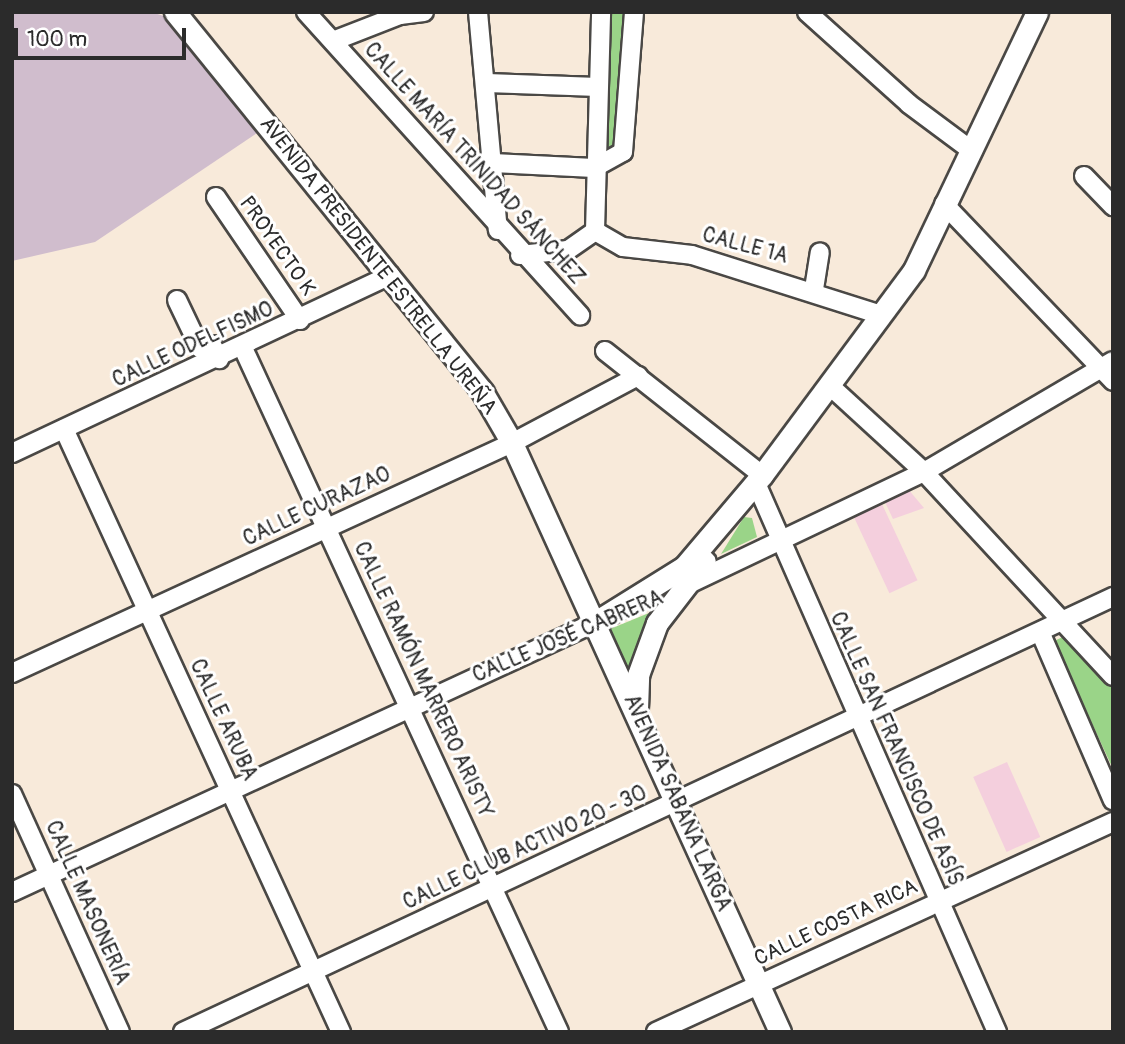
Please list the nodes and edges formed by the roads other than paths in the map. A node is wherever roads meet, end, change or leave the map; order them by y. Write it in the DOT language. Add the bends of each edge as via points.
graph roads {
  1 [pos="175,12"];
  2 [pos="306,12"];
  3 [pos="424,12"];
  4 [pos="478,12"];
  5 [pos="601,12"];
  6 [pos="634,12"];
  7 [pos="807,12"];
  8 [pos="1037,12"];
  9 [pos="400,13"];
  10 [pos="333,41"];
  11 [pos="487,83"];
  12 [pos="598,87"];
  13 [pos="971,150"];
  14 [pos="493,163"];
  15 [pos="594,168"];
  16 [pos="1084,176"];
  17 [pos="216,197"];
  18 [pos="944,204"];
  19 [pos="1113,205"];
  20 [pos="498,230"];
  21 [pos="595,231"];
  22 [pos="820,252"];
  23 [pos="520,255"];
  24 [pos="390,275"];
  25 [pos="814,289"];
  26 [pos="177,300"];
  27 [pos="580,315"];
  28 [pos="881,315"];
  29 [pos="300,320"];
  30 [pos="243,348"];
  31 [pos="605,351"];
  32 [pos="219,359"];
  33 [pos="1109,370"];
  34 [pos="638,376"];
  35 [pos="829,385"];
  36 [pos="64,429"];
  37 [pos="512,443"];
  38 [pos="12,453"];
  39 [pos="924,472"];
  40 [pos="756,482"];
  41 [pos="328,527"];
  42 [pos="781,539"];
  43 [pos="573,574"];
  44 [pos="687,584"];
  45 [pos="1113,597"];
  46 [pos="147,610"];
  47 [pos="594,623"];
  48 [pos="1062,624"];
  49 [pos="1041,634"];
  50 [pos="12,673"];
  51 [pos="1113,676"];
  52 [pos="412,705"];
  53 [pos="637,714"];
  54 [pos="855,719"];
  55 [pos="231,790"];
  56 [pos="12,794"];
  57 [pos="1113,800"];
  58 [pos="678,803"];
  59 [pos="1113,822"];
  60 [pos="49,876"];
  61 [pos="492,887"];
  62 [pos="12,892"];
  63 [pos="937,901"];
  64 [pos="313,970"];
  65 [pos="758,984"];
  66 [pos="120,1032"];
  67 [pos="183,1032"];
  68 [pos="341,1032"];
  69 [pos="559,1032"];
  70 [pos="656,1032"];
  71 [pos="780,1032"];
  72 [pos="997,1032"];
  1 -- 24 [label="main road, AVENIDA PRESIDENTE ESTRELLA UREÑA"];
  2 -- 10 [label="street, CALLE MARÍA TRINIDAD SÁNCHEZ"];
  3 -- 9 [label="street"];
  4 -- 11 [label="street"];
  5 -- 12 [label="street"];
  6 -- 15 [label="street" via="628,144 618,157"];
  7 -- 13 [label="street" via="916,111"];
  8 -- 13 [label="main road"];
  9 -- 10 [label="street"];
  10 -- 20 [label="street, CALLE MARÍA TRINIDAD SÁNCHEZ"];
  11 -- 12 [label="street"];
  11 -- 14 [label="street"];
  12 -- 15 [label="street"];
  13 -- 18 [label="main road"];
  14 -- 15 [label="street"];
  14 -- 20 [label="street"];
  15 -- 21 [label="street"];
  16 -- 19 [label="street"];
  17 -- 29 [label="street, PROYECTO K"];
  18 -- 28 [label="main road" via="914,270"];
  18 -- 33 [label="street"];
  20 -- 23 [label="street, CALLE MARÍA TRINIDAD SÁNCHEZ"];
  21 -- 23 [label="street" via="568,250"];
  21 -- 25 [label="street, CALLE 1A" via="623,247 692,255"];
  22 -- 25 [label="street"];
  23 -- 27 [label="street, CALLE MARÍA TRINIDAD SÁNCHEZ"];
  24 -- 29 [label="street, CALLE ODELFISMO"];
  24 -- 37 [label="main road, AVENIDA PRESIDENTE ESTRELLA UREÑA" via="483,393"];
  25 -- 28 [label="street, CALLE 1A"];
  26 -- 32 [label="street" via="200,348 212,345"];
  28 -- 35 [label="main road"];
  29 -- 30 [label="street, CALLE ODELFISMO"];
  30 -- 32 [label="street, CALLE ODELFISMO"];
  30 -- 41 [label="street, CALLE RAMÓN MARRERO ARISTY"];
  31 -- 34 [label="street"];
  32 -- 36 [label="street, CALLE ODELFISMO"];
  33 -- 39 [label="street, CALLE JOSÉ CABRERA"];
  34 -- 37 [label="street, CALLE CURAZAO"];
  34 -- 40 [label="street"];
  35 -- 39 [label="street"];
  35 -- 40 [label="main road"];
  36 -- 38 [label="street, CALLE ODELFISMO"];
  36 -- 46 [label="street, CALLE ARUBA"];
  37 -- 41 [label="street, CALLE CURAZAO"];
  37 -- 43 [label="main road, AVENIDA PRESIDENTE ESTRELLA UREÑA"];
  39 -- 42 [label="street, CALLE JOSÉ CABRERA"];
  39 -- 48 [label="street"];
  40 -- 42 [label="street, CALLE SAN FRANCISCO DE ASÍS"];
  40 -- 44 [label="main road"];
  40 -- 47 [label="main road" via="668,581"];
  41 -- 46 [label="street, CALLE CURAZAO"];
  41 -- 52 [label="street, CALLE RAMÓN MARRERO ARISTY"];
  42 -- 44 [label="street, CALLE JOSÉ CABRERA"];
  42 -- 54 [label="street, CALLE SAN FRANCISCO DE ASÍS"];
  43 -- 47 [label="main road, AVENIDA SABANA LARGA"];
  44 -- 47 [label="main road, CALLE JOSÉ CABRERA" via="609,623"];
  44 -- 53 [label="main road" via="644,653"];
  45 -- 48 [label="street, CALLE CLUB ACTIVO 20 - 30"];
  46 -- 50 [label="street, CALLE CURAZAO"];
  46 -- 55 [label="street, CALLE ARUBA"];
  47 -- 52 [label="street, CALLE JOSÉ CABRERA"];
  47 -- 53 [label="main road, AVENIDA SABANA LARGA"];
  48 -- 49 [label="street, CALLE CLUB ACTIVO 20 - 30"];
  48 -- 51 [label="street"];
  49 -- 54 [label="street, CALLE CLUB ACTIVO 20 - 30"];
  49 -- 57 [label="street"];
  52 -- 55 [label="street, CALLE JOSÉ CABRERA"];
  52 -- 61 [label="street, CALLE RAMÓN MARRERO ARISTY"];
  53 -- 58 [label="main road, AVENIDA SABANA LARGA"];
  54 -- 58 [label="street, CALLE CLUB ACTIVO 20 - 30"];
  54 -- 63 [label="street, CALLE SAN FRANCISCO DE ASÍS"];
  55 -- 60 [label="street, CALLE JOSÉ CABRERA"];
  55 -- 64 [label="street, CALLE ARUBA"];
  56 -- 60 [label="street, CALLE MASONERÍA"];
  58 -- 61 [label="street, CALLE CLUB ACTIVO 20 - 30"];
  58 -- 65 [label="main road, AVENIDA SABANA LARGA"];
  59 -- 63 [label="street, CALLE COSTA RICA"];
  60 -- 62 [label="street, CALLE JOSÉ CABRERA"];
  60 -- 66 [label="street, CALLE MASONERÍA"];
  61 -- 64 [label="street, CALLE CLUB ACTIVO 20 - 30"];
  61 -- 69 [label="street, CALLE RAMÓN MARRERO ARISTY"];
  63 -- 65 [label="street, CALLE COSTA RICA"];
  63 -- 72 [label="street, CALLE SAN FRANCISCO DE ASÍS"];
  64 -- 67 [label="street, CALLE CLUB ACTIVO 20 - 30"];
  64 -- 68 [label="street, CALLE ARUBA"];
  65 -- 70 [label="street, CALLE COSTA RICA"];
  65 -- 71 [label="main road, AVENIDA SABANA LARGA"];
}
